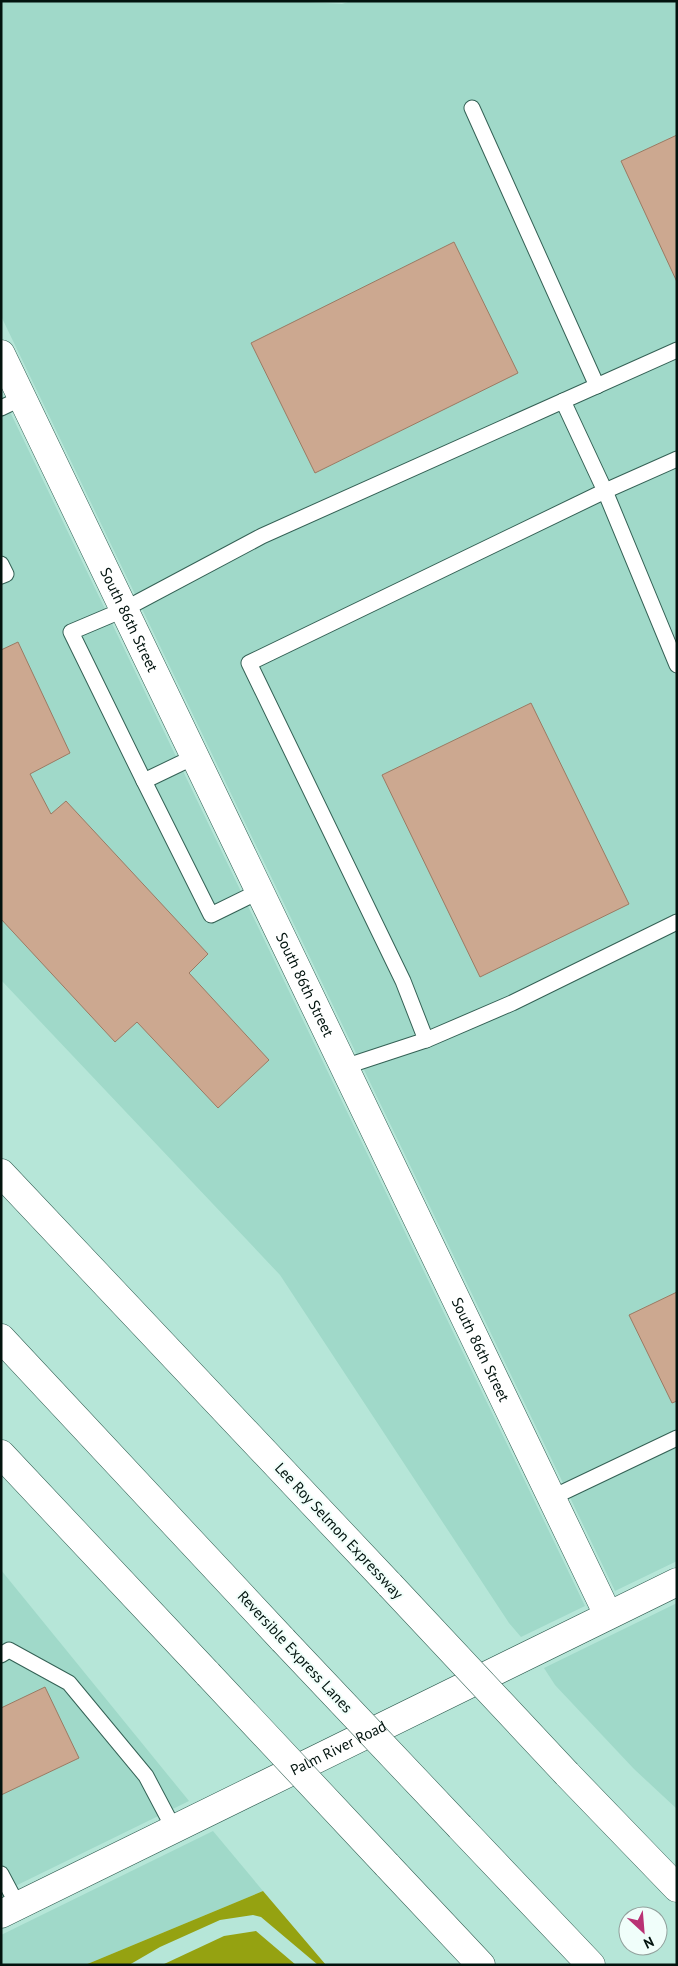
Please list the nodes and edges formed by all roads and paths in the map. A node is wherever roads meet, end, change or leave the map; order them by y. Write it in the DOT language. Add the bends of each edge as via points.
graph roads {
  1 [pos="472,108"];
  2 [pos="677,350"];
  3 [pos="1,354"];
  4 [pos="597,386"];
  5 [pos="563,401"];
  6 [pos="12,403"];
  7 [pos="677,459"];
  8 [pos="605,491"];
  9 [pos="1,564"];
  10 [pos="1,576"];
  11 [pos="123,610"];
  12 [pos="677,665"];
  13 [pos="196,756"];
  14 [pos="144,781"];
  15 [pos="260,891"];
  16 [pos="677,922"];
  17 [pos="426,1040"];
  18 [pos="344,1067"];
  19 [pos="1,1173"];
  20 [pos="1,1338"];
  21 [pos="677,1438"];
  22 [pos="1,1454"];
  23 [pos="552,1498"];
  24 [pos="677,1582"];
  25 [pos="608,1615"];
  26 [pos="1,1655"];
  27 [pos="174,1829"];
  28 [pos="1,1874"];
  29 [pos="677,1888"];
  30 [pos="10,1910"];
  31 [pos="481,1965"];
  32 [pos="591,1965"];
  1 -- 4 [label="lane"];
  2 -- 4 [label="lane"];
  3 -- 6 [label="main road, South 86th Street"];
  4 -- 5 [label="lane"];
  5 -- 8 [label="lane"];
  5 -- 11 [label="lane" via="262,536"];
  6 -- 11 [label="main road, South 86th Street"];
  7 -- 8 [label="lane"];
  8 -- 12 [label="lane"];
  8 -- 17 [label="lane" via="249,663 403,981"];
  9 -- 10 [label="lane" via="6,574"];
  11 -- 13 [label="main road, South 86th Street"];
  11 -- 14 [label="lane" via="71,632"];
  13 -- 14 [label="lane"];
  13 -- 15 [label="main road, South 86th Street"];
  14 -- 15 [label="lane" via="211,916"];
  15 -- 18 [label="main road, South 86th Street"];
  16 -- 17 [label="lane" via="512,1003"];
  17 -- 18 [label="lane"];
  18 -- 23 [label="main road, South 86th Street"];
  19 -- 29 [label="main road, Lee Roy Selmon Expressway, bridge"];
  20 -- 32 [label="main road, Reversible Express Lanes, bridge"];
  21 -- 23 [label="lane"];
  22 -- 31 [label="main road, bridge"];
  23 -- 25 [label="main road, South 86th Street"];
  24 -- 25 [label="main road, Palm River Road"];
  25 -- 27 [label="main road, Palm River Road"];
  26 -- 27 [label="lane" via="9,1650 69,1683 146,1776"];
  27 -- 30 [label="main road, Palm River Road"];
  28 -- 30 [label="lane"];
}
